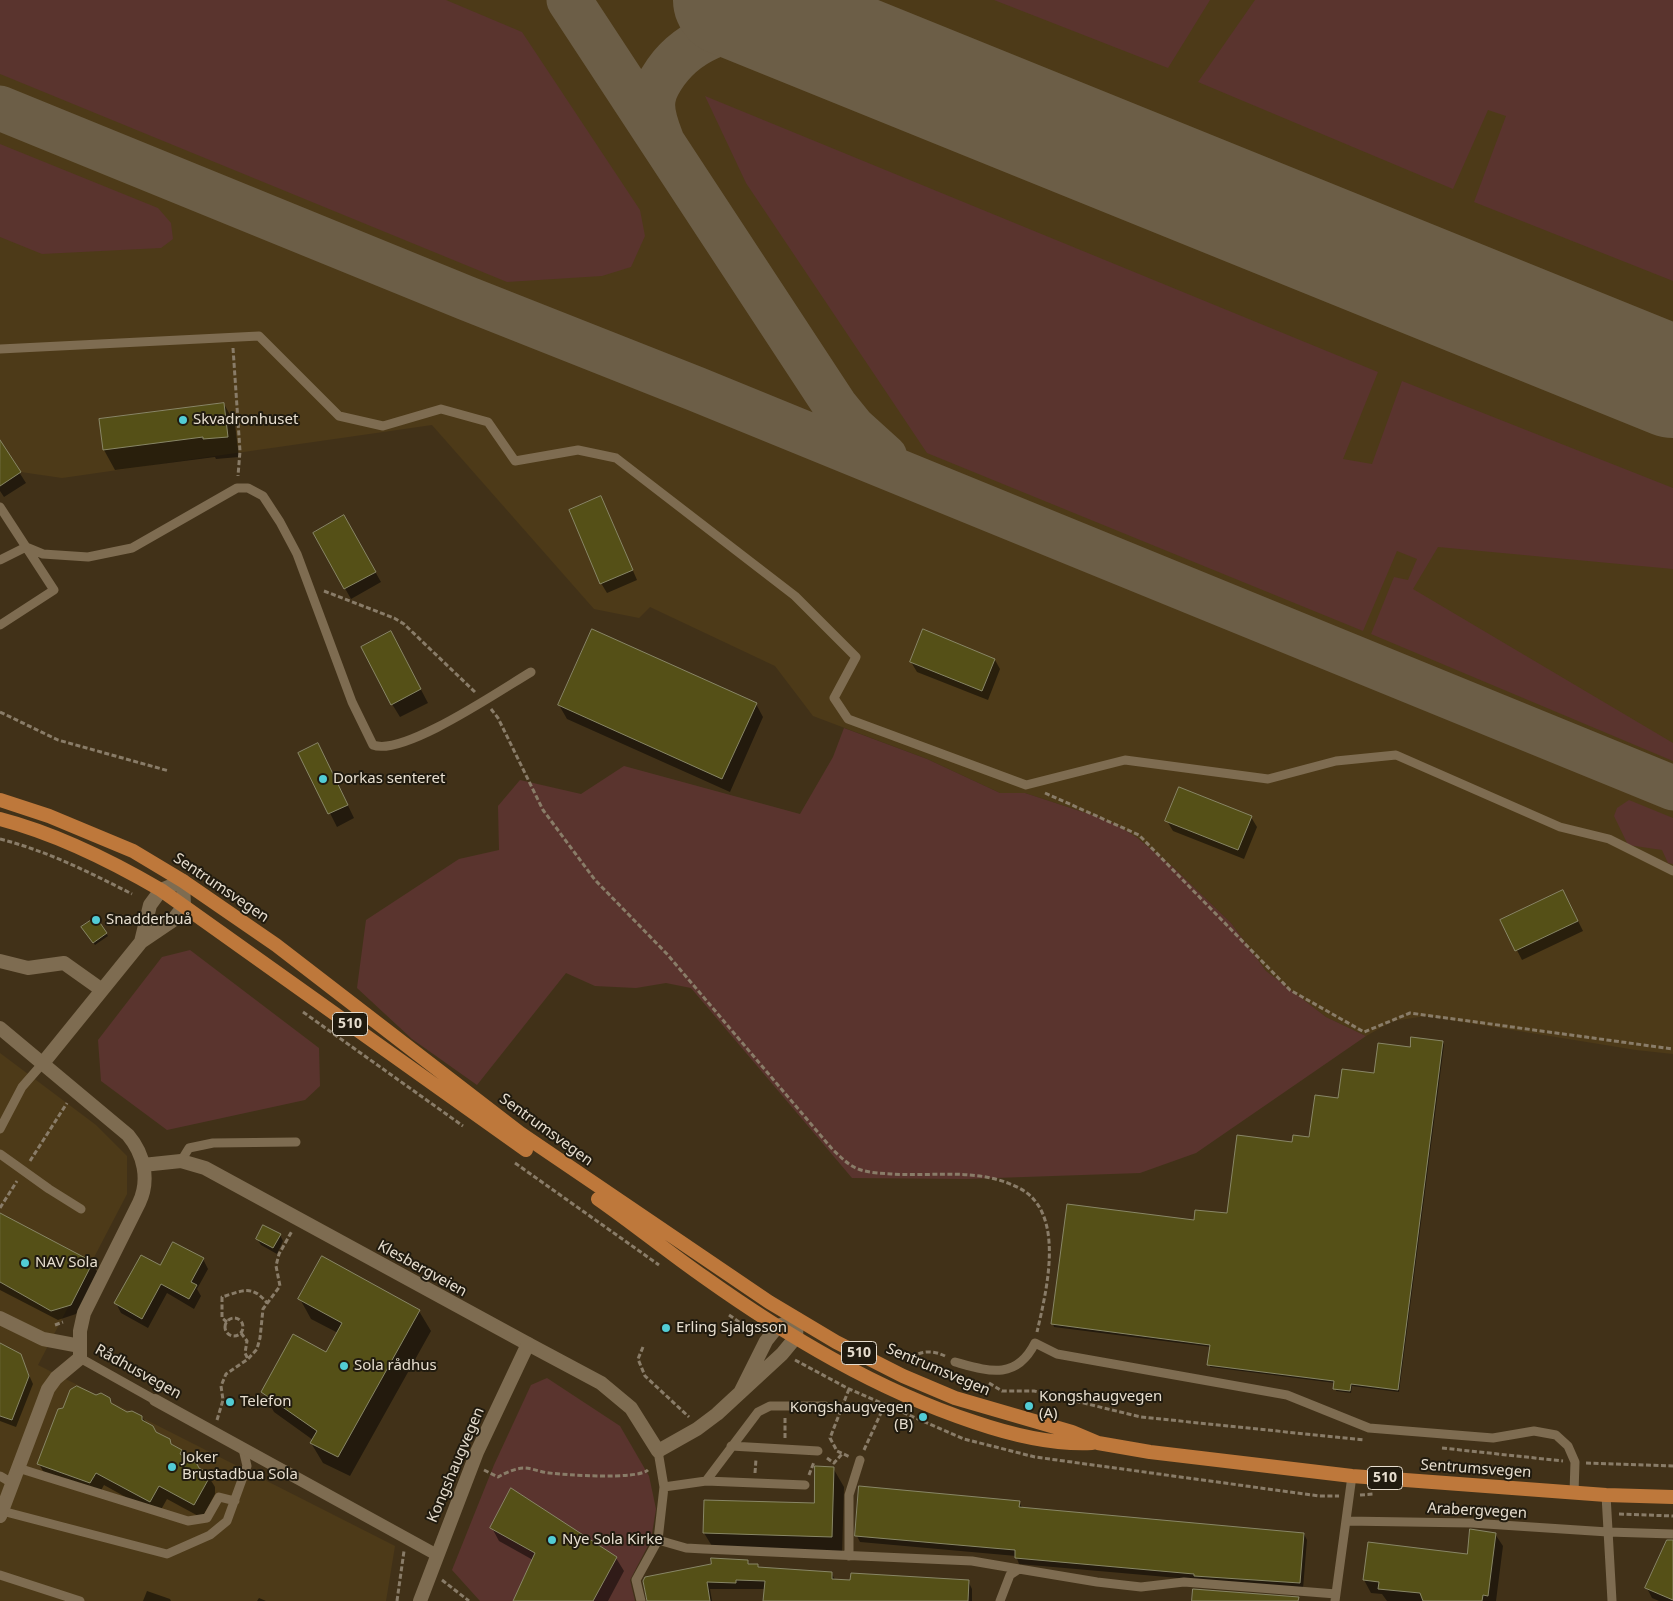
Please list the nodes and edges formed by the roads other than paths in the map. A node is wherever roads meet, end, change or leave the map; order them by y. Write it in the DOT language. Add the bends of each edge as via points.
graph roads {
  1 [pos="0,348"];
  2 [pos="0,507"];
  3 [pos="26,548"];
  4 [pos="0,560"];
  5 [pos="0,625"];
  6 [pos="531,672"];
  7 [pos="0,800"];
  8 [pos="0,819"];
  9 [pos="1673,871"];
  10 [pos="183,881"];
  11 [pos="161,890"];
  12 [pos="184,906"];
  13 [pos="141,942"];
  14 [pos="0,961"];
  15 [pos="102,990"];
  16 [pos="0,1028"];
  17 [pos="43,1063"];
  18 [pos="0,1128"];
  19 [pos="296,1142"];
  20 [pos="0,1154"];
  21 [pos="181,1161"];
  22 [pos="143,1165"];
  23 [pos="82,1209"];
  24 [pos="0,1318"];
  25 [pos="797,1319"];
  26 [pos="778,1326"];
  27 [pos="796,1337"];
  28 [pos="528,1344"];
  29 [pos="80,1352"];
  30 [pos="955,1362"];
  31 [pos="741,1391"];
  32 [pos="155,1400"];
  33 [pos="825,1406"];
  34 [pos="1098,1443"];
  35 [pos="731,1446"];
  36 [pos="243,1449"];
  37 [pos="818,1450"];
  38 [pos="658,1451"];
  39 [pos="860,1460"];
  40 [pos="18,1468"];
  41 [pos="0,1476"];
  42 [pos="1352,1476"];
  43 [pos="706,1481"];
  44 [pos="12,1483"];
  45 [pos="805,1485"];
  46 [pos="664,1487"];
  47 [pos="1574,1493"];
  48 [pos="1606,1496"];
  49 [pos="1673,1497"];
  50 [pos="236,1501"];
  51 [pos="1,1513"];
  52 [pos="1346,1521"];
  53 [pos="1608,1532"];
  54 [pos="1673,1534"];
  55 [pos="658,1540"];
  56 [pos="437,1555"];
  57 [pos="849,1556"];
  58 [pos="1019,1568"];
  59 [pos="0,1575"];
  60 [pos="1335,1598"];
  61 [pos="80,1601"];
  62 [pos="420,1601"];
  63 [pos="641,1601"];
  64 [pos="1000,1601"];
  65 [pos="1612,1601"];
  1 -- 9 [label="lane" via="259,336 339,416 383,426 441,409 488,422 515,461 578,450 616,458 794,596 856,657 834,698 848,719 1026,785 1125,760 1268,779 1336,761 1396,755 1560,827 1609,839"];
  2 -- 3 [label="lane"];
  3 -- 4 [label="lane"];
  3 -- 5 [label="lane" via="54,590"];
  3 -- 6 [label="lane" via="43,554 88,557 132,548 238,488 248,488 263,496 298,554 349,694 373,745 379,748 398,745 444,724"];
  7 -- 10 [label="main road, Sentrumsvegen / 510" via="49,816 133,851"];
  8 -- 11 [label="main road, Sentrumsvegen / 510" via="124,869"];
  10 -- 11 [label="street"];
  10 -- 12 [label="street"];
  10 -- 25 [label="main road, Sentrumsvegen / 510" via="276,945 520,1133"];
  11 -- 12 [label="main road, Sentrumsvegen / 510"];
  11 -- 13 [label="street" via="150,905"];
  12 -- 13 [label="street" via="172,921"];
  12 -- 26 [label="main road, Sentrumsvegen / 510" via="612,1208 705,1278"];
  13 -- 15 [label="street"];
  14 -- 15 [label="street" via="28,968 64,963"];
  15 -- 17 [label="street"];
  16 -- 17 [label="street, Rådhusvegen"];
  17 -- 18 [label="lane" via="22,1088"];
  17 -- 22 [label="street, Rådhusvegen" via="128,1135 140,1152"];
  19 -- 21 [label="lane" via="213,1143 189,1148"];
  20 -- 23 [label="lane"];
  21 -- 22 [label="street, Klesbergveien"];
  21 -- 28 [label="street, Klesbergveien" via="205,1168"];
  22 -- 29 [label="street, Rådhusvegen" via="143,1195 90,1299 80,1331"];
  24 -- 29 [label="street"];
  25 -- 26 [label="street"];
  25 -- 27 [label="street"];
  25 -- 34 [label="main road, Sentrumsvegen / 510" via="903,1376 955,1398 1072,1432"];
  26 -- 27 [label="main road, Sentrumsvegen / 510"];
  26 -- 31 [label="street" via="766,1341"];
  27 -- 31 [label="street"];
  27 -- 34 [label="main road, Sentrumsvegen / 510" via="896,1392 950,1414 1007,1433 1070,1444"];
  28 -- 38 [label="street, Klesbergveien" via="601,1383 631,1408"];
  28 -- 56 [label="street, Kongshaugvegen" via="477,1452"];
  29 -- 32 [label="lane, Rådhusvegen"];
  29 -- 40 [label="street" via="48,1389"];
  30 -- 47 [label="lane" via="994,1371 1009,1370 1022,1362 1035,1344 1057,1354 1287,1395 1369,1428 1493,1438 1534,1431 1556,1435 1568,1446 1575,1462"];
  31 -- 38 [label="street" via="697,1429"];
  32 -- 36 [label="street, Rådhusvegen"];
  33 -- 35 [label="lane" via="770,1406 758,1412"];
  34 -- 42 [label="main road, Sentrumsvegen / 510"];
  35 -- 37 [label="lane"];
  35 -- 43 [label="lane"];
  36 -- 50 [label="lane" via="247,1466"];
  36 -- 56 [label="street, Rådhusvegen"];
  38 -- 46 [label="lane"];
  39 -- 57 [label="lane" via="849,1495"];
  40 -- 44 [label="street"];
  40 -- 50 [label="lane" via="188,1521 207,1518 219,1497"];
  41 -- 44 [label="lane"];
  42 -- 47 [label="main road, Sentrumsvegen / 510"];
  42 -- 52 [label="lane"];
  43 -- 45 [label="lane"];
  43 -- 46 [label="lane"];
  44 -- 51 [label="street"];
  46 -- 55 [label="lane"];
  47 -- 48 [label="main road, Sentrumsvegen / 510"];
  48 -- 49 [label="main road, Sentrumsvegen / 510"];
  48 -- 53 [label="lane"];
  50 -- 51 [label="lane" via="227,1521 210,1535 167,1554"];
  52 -- 53 [label="lane, Arabergvegen" via="1471,1523"];
  52 -- 60 [label="lane"];
  53 -- 54 [label="lane, Arabergvegen"];
  53 -- 65 [label="lane"];
  55 -- 57 [label="lane" via="686,1548"];
  55 -- 63 [label="lane" via="636,1580"];
  56 -- 62 [label="street, Kongshaugvegen"];
  57 -- 58 [label="lane" via="972,1561"];
  58 -- 60 [label="lane" via="1141,1587 1184,1582"];
  58 -- 64 [label="lane" via="1010,1575"];
  59 -- 61 [label="lane"];
}
